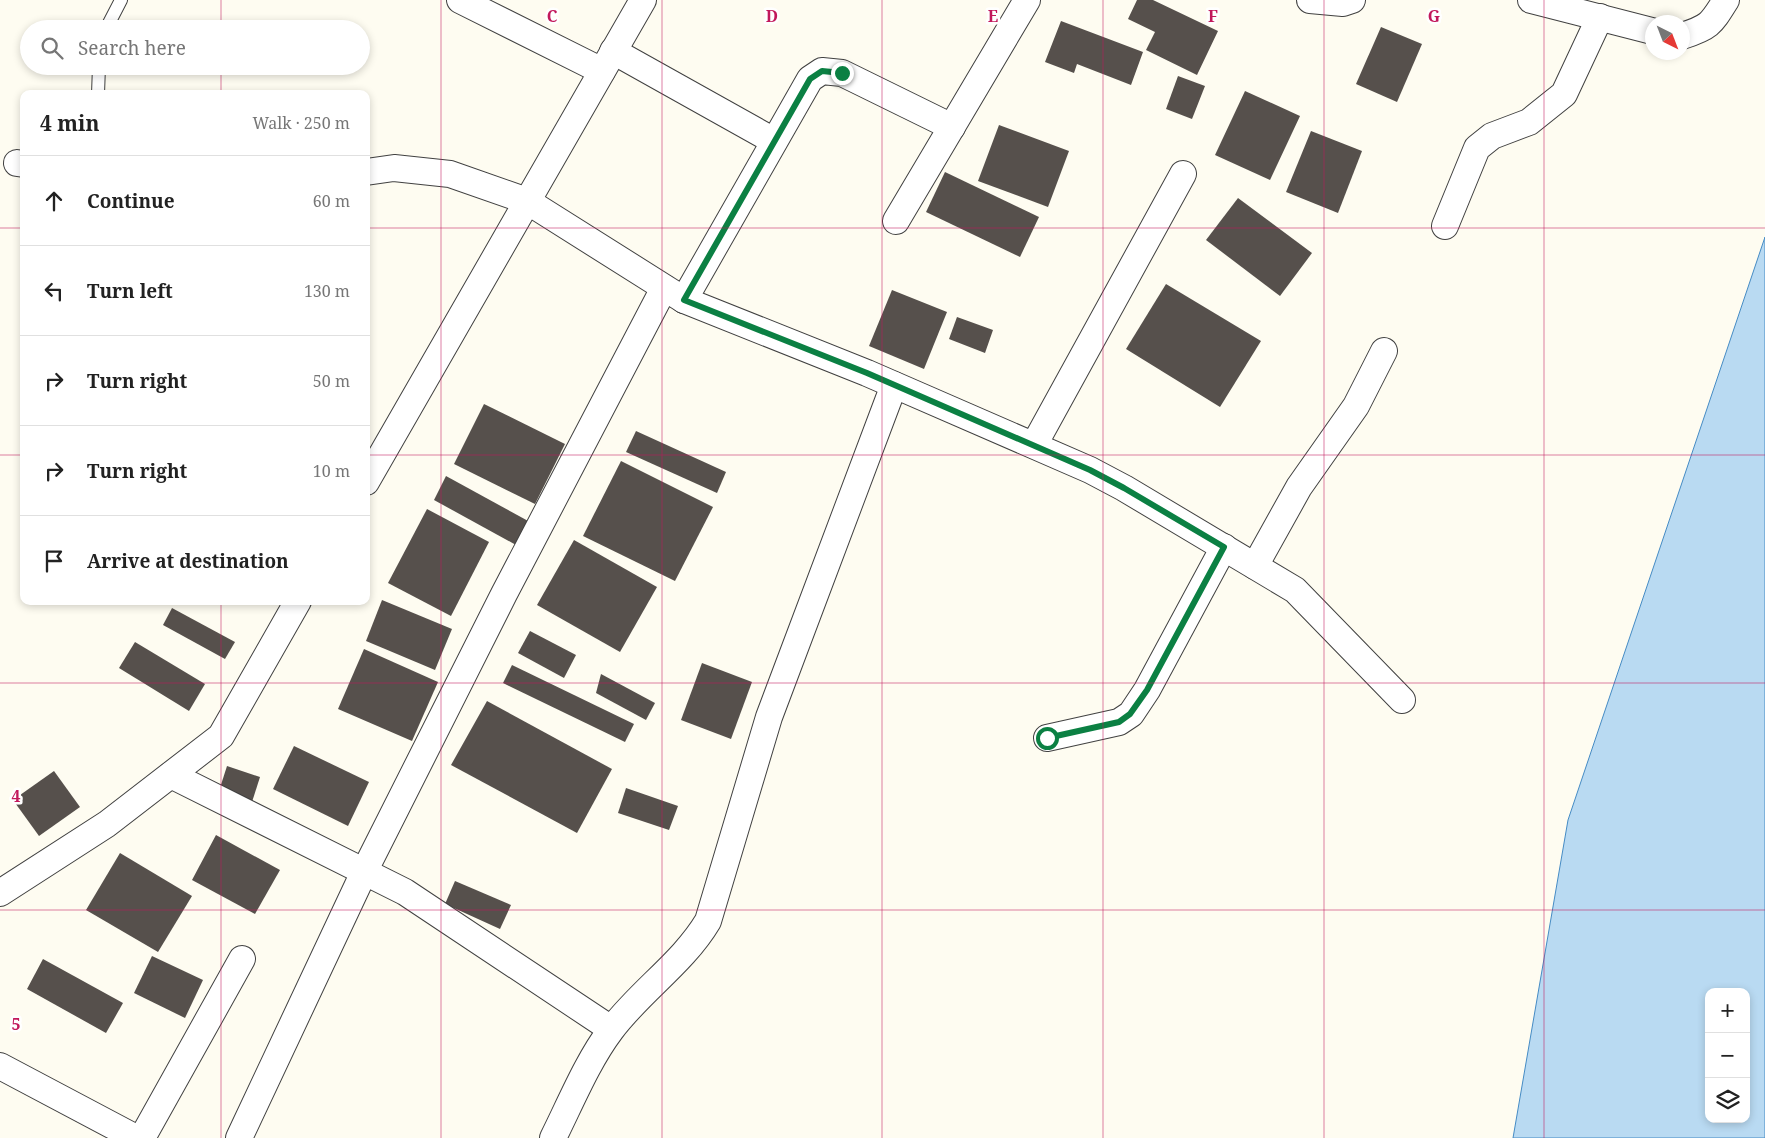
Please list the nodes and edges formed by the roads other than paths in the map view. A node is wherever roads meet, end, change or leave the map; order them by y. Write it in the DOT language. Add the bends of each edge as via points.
graph roads {
  1 [pos="121,0"];
  2 [pos="460,0"];
  3 [pos="643,0"];
  4 [pos="1028,0"];
  5 [pos="1310,0"];
  6 [pos="1352,0"];
  7 [pos="1531,0"];
  8 [pos="1726,0"];
  9 [pos="1600,18"];
  10 [pos="111,20"];
  11 [pos="1645,29"];
  12 [pos="1690,34"];
  13 [pos="608,61"];
  14 [pos="99,75"];
  15 [pos="98,90"];
  16 [pos="952,127"];
  17 [pos="774,141"];
  18 [pos="370,171"];
  19 [pos="1182,174"];
  20 [pos="527,201"];
  21 [pos="896,221"];
  22 [pos="1446,226"];
  23 [pos="674,294"];
  24 [pos="1384,351"];
  25 [pos="894,385"];
  26 [pos="1034,445"];
  27 [pos="370,475"];
  28 [pos="1224,547"];
  29 [pos="1255,566"];
  30 [pos="296,605"];
  31 [pos="1402,700"];
  32 [pos="1047,738"];
  33 [pos="171,774"];
  34 [pos="365,870"];
  35 [pos="0,893"];
  36 [pos="242,958"];
  37 [pos="611,1030"];
  38 [pos="0,1066"];
  39 [pos="136,1138"];
  40 [pos="142,1138"];
  41 [pos="238,1138"];
  42 [pos="553,1138"];
  1 -- 10 [label="lane"];
  2 -- 13 [label="street"];
  3 -- 13 [label="street"];
  4 -- 16 [label="street"];
  5 -- 6 [label="street"];
  7 -- 9 [label="street"];
  8 -- 12 [label="street" via="1711,23"];
  9 -- 11 [label="street"];
  9 -- 22 [label="street" via="1564,94 1529,122 1492,136 1477,148"];
  13 -- 17 [label="street"];
  13 -- 20 [label="street"];
  14 -- 15 [label="lane"];
  16 -- 17 [label="street" via="842,73 822,71 810,79"];
  16 -- 21 [label="street"];
  17 -- 23 [label="street"];
  18 -- 20 [label="street" via="394,168 450,174"];
  19 -- 26 [label="street"];
  20 -- 23 [label="street"];
  20 -- 27 [label="street"];
  23 -- 25 [label="street"];
  23 -- 34 [label="street" via="504,594"];
  24 -- 29 [label="street" via="1356,406 1299,487"];
  25 -- 26 [label="street"];
  25 -- 37 [label="street" via="769,717 708,921 699,936"];
  26 -- 28 [label="street" via="1116,483"];
  28 -- 29 [label="street"];
  28 -- 32 [label="street" via="1147,690 1130,714 1119,722"];
  29 -- 31 [label="street" via="1294,590"];
  30 -- 33 [label="street" via="221,736"];
  33 -- 34 [label="street"];
  33 -- 35 [label="street" via="107,824"];
  34 -- 37 [label="street" via="405,892"];
  34 -- 41 [label="street"];
  36 -- 40 [label="street"];
  37 -- 42 [label="street"];
  38 -- 39 [label="street"];
}
